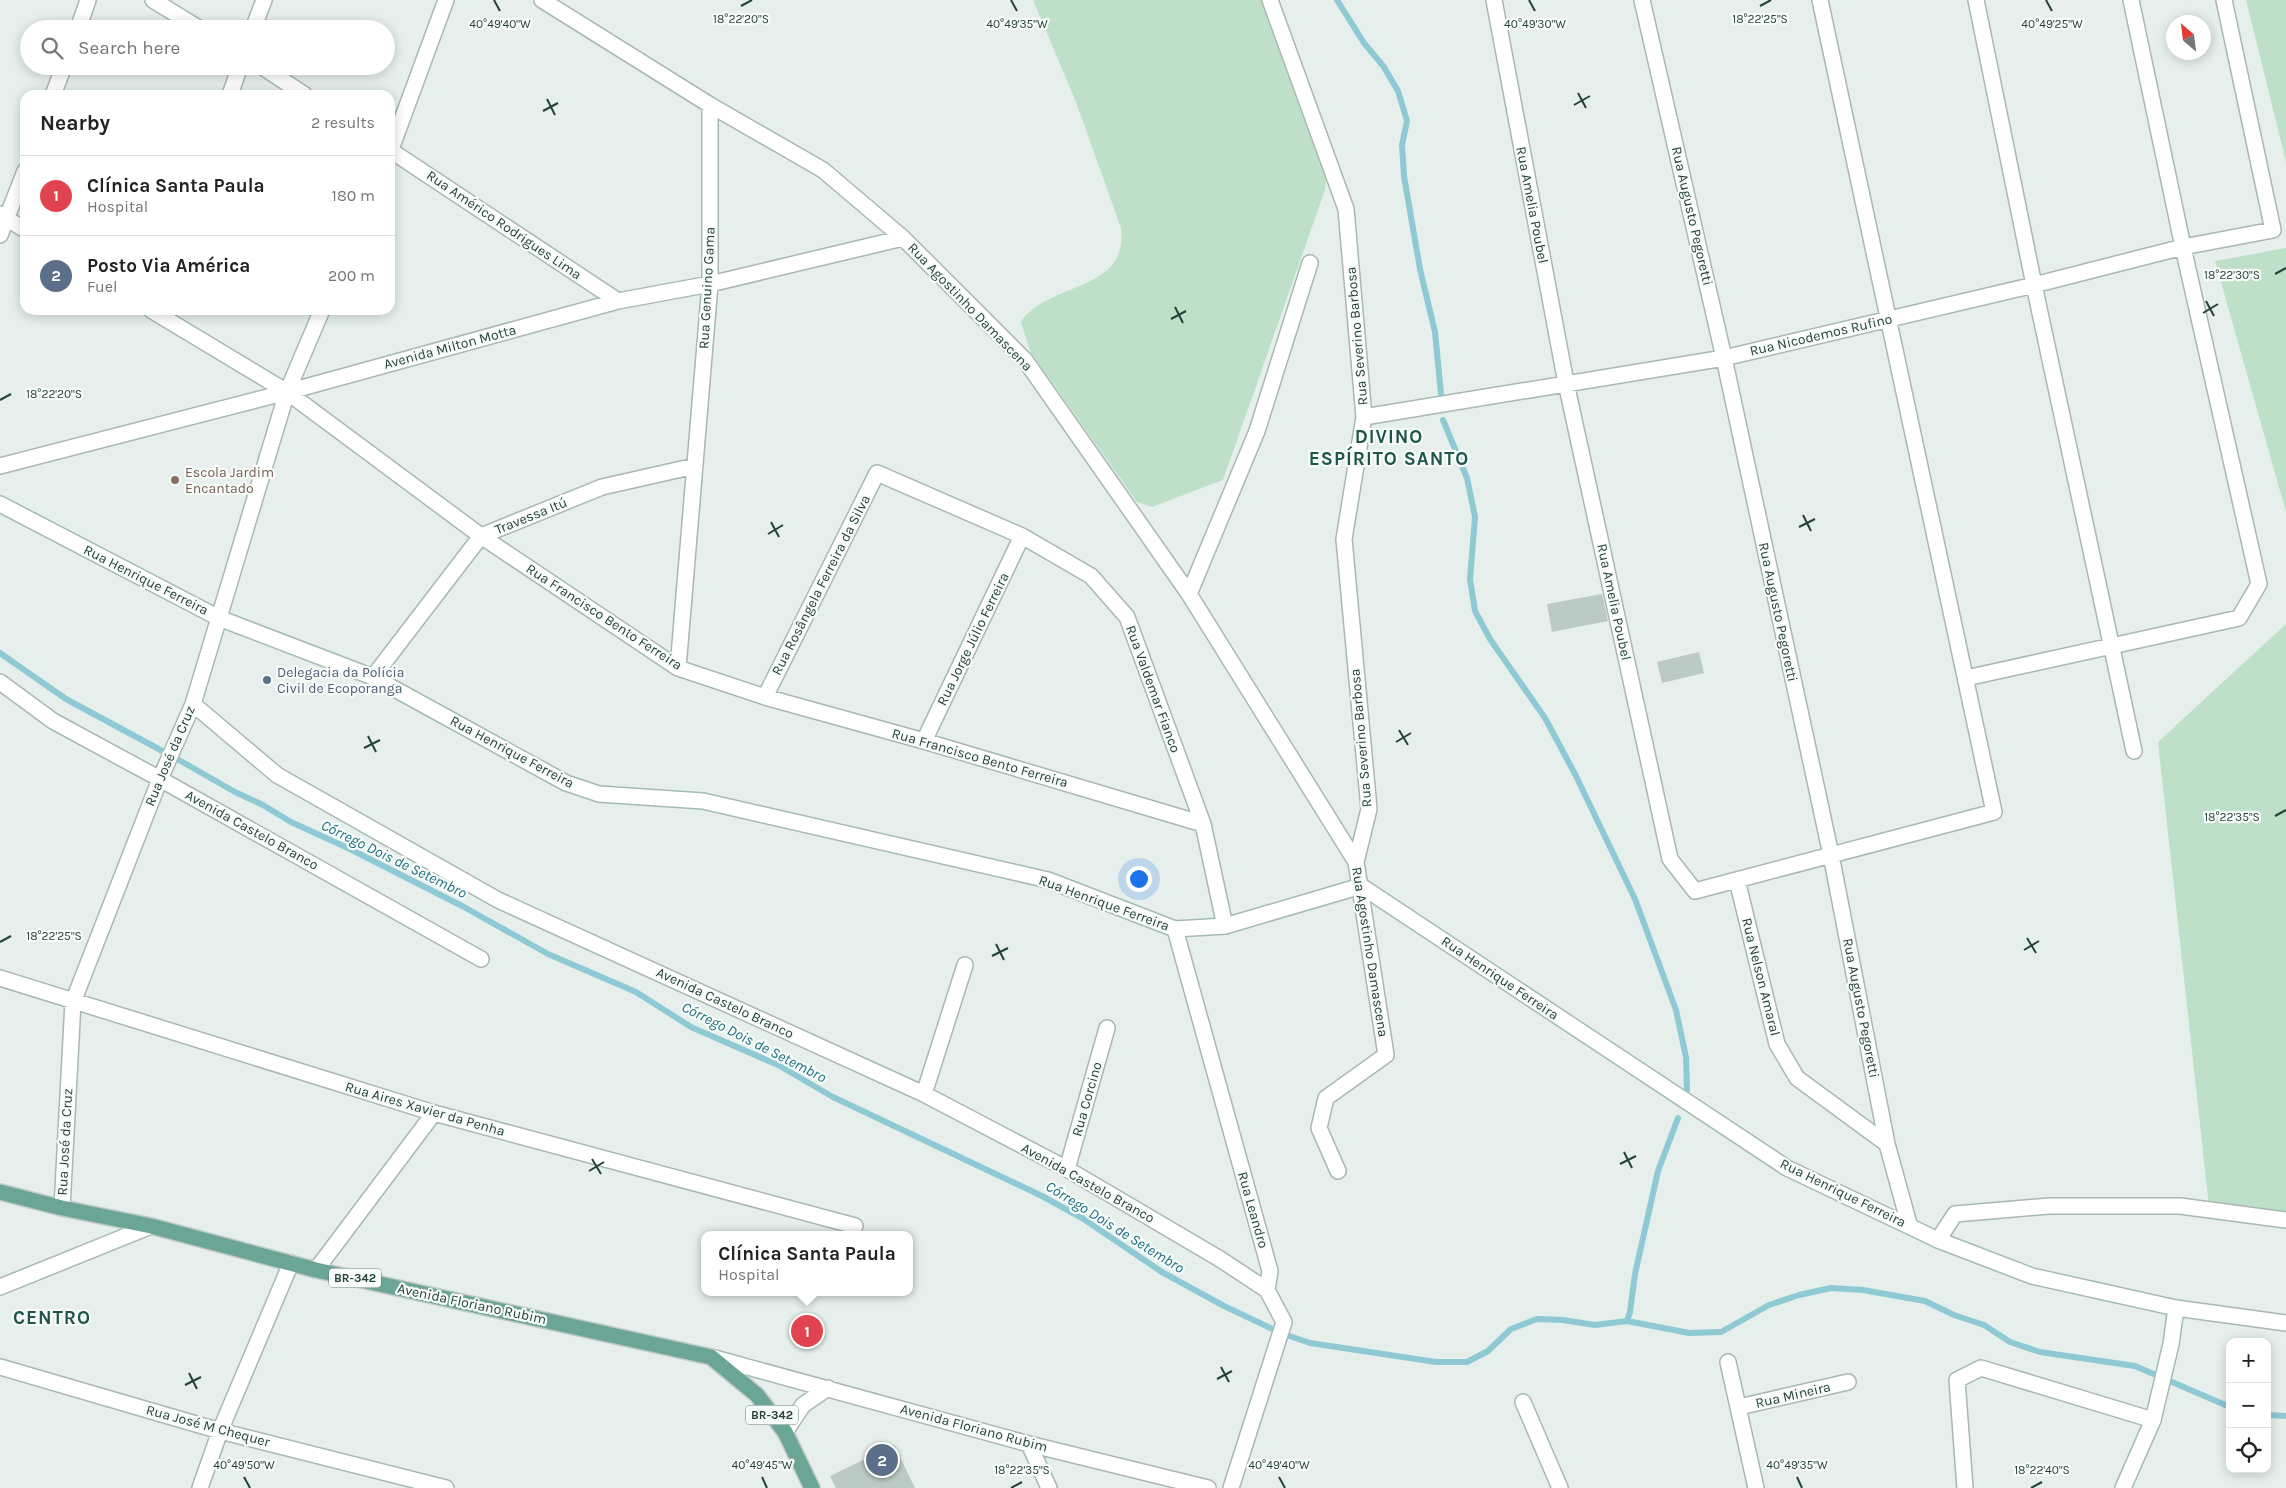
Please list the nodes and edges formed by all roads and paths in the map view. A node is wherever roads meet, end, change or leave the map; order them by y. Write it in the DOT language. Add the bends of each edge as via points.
graph roads {
  1 [pos="88,0"];
  2 [pos="153,0"];
  3 [pos="264,0"];
  4 [pos="446,0"];
  5 [pos="542,0"];
  6 [pos="1270,0"];
  7 [pos="1494,0"];
  8 [pos="1642,0"];
  9 [pos="1820,0"];
  10 [pos="1976,0"];
  11 [pos="2132,0"];
  12 [pos="2224,0"];
  13 [pos="81,20"];
  14 [pos="185,20"];
  15 [pos="257,20"];
  16 [pos="61,75"];
  17 [pos="237,75"];
  18 [pos="275,75"];
  19 [pos="55,90"];
  20 [pos="232,90"];
  21 [pos="297,90"];
  22 [pos="710,105"];
  23 [pos="395,137"];
  24 [pos="395,153"];
  25 [pos="20,182"];
  26 [pos="4,217"];
  27 [pos="20,227"];
  28 [pos="0,235"];
  29 [pos="903,238"];
  30 [pos="2183,247"];
  31 [pos="1310,263"];
  32 [pos="710,284"];
  33 [pos="2034,285"];
  34 [pos="618,301"];
  35 [pos="162,315"];
  36 [pos="320,315"];
  37 [pos="1887,320"];
  38 [pos="1724,358"];
  39 [pos="1566,383"];
  40 [pos="287,392"];
  41 [pos="1364,417"];
  42 [pos="0,466"];
  43 [pos="695,466"];
  44 [pos="877,473"];
  45 [pos="0,504"];
  46 [pos="481,536"];
  47 [pos="1022,536"];
  48 [pos="1189,594"];
  49 [pos="219,618"];
  50 [pos="2112,645"];
  51 [pos="678,668"];
  52 [pos="372,677"];
  53 [pos="1966,678"];
  54 [pos="0,682"];
  55 [pos="765,697"];
  56 [pos="193,704"];
  57 [pos="924,740"];
  58 [pos="2134,751"];
  59 [pos="160,779"];
  60 [pos="1202,824"];
  61 [pos="1831,855"];
  62 [pos="1356,862"];
  63 [pos="1737,880"];
  64 [pos="1361,886"];
  65 [pos="1225,926"];
  66 [pos="1174,929"];
  67 [pos="481,958"];
  68 [pos="965,965"];
  69 [pos="0,978"];
  70 [pos="73,1002"];
  71 [pos="1107,1028"];
  72 [pos="924,1094"];
  73 [pos="434,1113"];
  74 [pos="1887,1144"];
  75 [pos="1067,1169"];
  76 [pos="1338,1171"];
  77 [pos="0,1192"];
  78 [pos="62,1208"];
  79 [pos="2286,1220"];
  80 [pos="1909,1224"];
  81 [pos="151,1226"];
  82 [pos="855,1226"];
  83 [pos="1938,1240"];
  84 [pos="291,1263"];
  85 [pos="316,1270"];
  86 [pos="0,1288"];
  87 [pos="1267,1290"];
  88 [pos="2176,1308"];
  89 [pos="2286,1322"];
  90 [pos="711,1357"];
  91 [pos="1728,1362"];
  92 [pos="0,1367"];
  93 [pos="1848,1382"];
  94 [pos="828,1388"];
  95 [pos="1523,1402"];
  96 [pos="1738,1407"];
  97 [pos="2153,1420"];
  98 [pos="220,1431"];
  99 [pos="785,1432"];
  100 [pos="1029,1444"];
  101 [pos="200,1488"];
  102 [pos="446,1488"];
  103 [pos="812,1488"];
  104 [pos="1049,1488"];
  105 [pos="1208,1488"];
  106 [pos="1231,1488"];
  107 [pos="1560,1488"];
  108 [pos="1756,1488"];
  109 [pos="1965,1488"];
  110 [pos="2123,1488"];
  1 -- 13 [label="street"];
  2 -- 14 [label="street"];
  3 -- 15 [label="street"];
  4 -- 23 [label="street"];
  5 -- 22 [label="street"];
  6 -- 41 [label="street, Rua Severino Barbosa" via="1346,209"];
  7 -- 39 [label="street, Rua Amelia Poubel"];
  8 -- 38 [label="street, Rua Augusto Pegoretti"];
  9 -- 37 [label="street"];
  10 -- 33 [label="street"];
  11 -- 30 [label="street"];
  12 -- 30 [label="street, Rua Nicodemos Rufino" via="2273,230"];
  16 -- 19 [label="street"];
  17 -- 20 [label="street"];
  18 -- 21 [label="street"];
  22 -- 29 [label="street, Rua Agostinho Damascena" via="823,170"];
  22 -- 32 [label="street, Rua Genuino Gama"];
  24 -- 34 [label="street, Rua Américo Rodrigues Lima"];
  25 -- 26 [label="street"];
  26 -- 27 [label="street"];
  26 -- 28 [label="street"];
  29 -- 32 [label="street, Avenida Milton Motta"];
  29 -- 48 [label="street, Rua Agostinho Damascena" via="1025,360"];
  30 -- 33 [label="street, Rua Nicodemos Rufino"];
  30 -- 50 [label="street" via="2259,584 2239,618"];
  31 -- 48 [label="street" via="1257,431"];
  32 -- 34 [label="street, Avenida Milton Motta"];
  32 -- 43 [label="street, Rua Genuino Gama"];
  33 -- 37 [label="street, Rua Nicodemos Rufino"];
  33 -- 50 [label="street"];
  34 -- 40 [label="street, Avenida Milton Motta"];
  35 -- 40 [label="street, Rua Francisco Bento Ferreira"];
  36 -- 40 [label="street, Rua José da Cruz"];
  37 -- 38 [label="street, Rua Nicodemos Rufino"];
  37 -- 53 [label="street"];
  38 -- 39 [label="street, Rua Nicodemos Rufino"];
  38 -- 61 [label="street, Rua Augusto Pegoretti"];
  39 -- 41 [label="street, Rua Nicodemos Rufino"];
  39 -- 63 [label="street, Rua Amelia Poubel" via="1670,860 1695,891"];
  40 -- 42 [label="street, Avenida Milton Motta"];
  40 -- 46 [label="street, Rua Francisco Bento Ferreira"];
  40 -- 49 [label="street, Rua José da Cruz"];
  41 -- 62 [label="street, Rua Severino Barbosa" via="1344,540 1369,809"];
  43 -- 46 [label="street, Travessa Itú" via="602,487"];
  43 -- 51 [label="street, Rua Genuino Gama"];
  44 -- 47 [label="street, Rua Valdemar Fianco"];
  44 -- 55 [label="street, Rua Rosângela Ferreira da Silva"];
  45 -- 49 [label="street, Rua Henrique Ferreira"];
  46 -- 51 [label="street, Rua Francisco Bento Ferreira"];
  46 -- 52 [label="street, Travessa Itú"];
  47 -- 57 [label="street, Rua Jorge Júlio Ferreira"];
  47 -- 60 [label="street, Rua Valdemar Fianco" via="1091,576 1127,617"];
  48 -- 62 [label="street, Rua Agostinho Damascena"];
  49 -- 52 [label="street, Rua Henrique Ferreira"];
  49 -- 56 [label="street, Rua José da Cruz"];
  50 -- 53 [label="street"];
  50 -- 58 [label="street"];
  51 -- 55 [label="street, Rua Francisco Bento Ferreira"];
  52 -- 66 [label="street, Rua Henrique Ferreira" via="566,783 599,794 703,801 1038,878"];
  53 -- 61 [label="street, Rua Amelia Poubel" via="1994,812"];
  54 -- 59 [label="street, Avenida Castelo Branco" via="53,722"];
  55 -- 57 [label="street, Rua Francisco Bento Ferreira"];
  56 -- 59 [label="street, Rua José da Cruz"];
  56 -- 72 [label="street, Avenida Castelo Branco" via="277,776 498,900"];
  57 -- 60 [label="street, Rua Francisco Bento Ferreira"];
  59 -- 67 [label="street, Avenida Castelo Branco"];
  59 -- 70 [label="street, Rua José da Cruz"];
  60 -- 65 [label="street, Rua Valdemar Fianco"];
  61 -- 63 [label="street, Rua Amelia Poubel"];
  61 -- 74 [label="street, Rua Augusto Pegoretti"];
  62 -- 64 [label="street, Rua Agostinho Damascena"];
  63 -- 74 [label="street, Rua Nelson Amaral" via="1777,1044 1797,1078"];
  64 -- 65 [label="street, Rua Henrique Ferreira"];
  64 -- 76 [label="street, Rua Agostinho Damascena" via="1386,1055 1326,1098 1320,1128"];
  64 -- 80 [label="street, Rua Henrique Ferreira" via="1787,1168"];
  65 -- 66 [label="street, Rua Henrique Ferreira"];
  66 -- 87 [label="street, Rua Leandro" via="1270,1271"];
  68 -- 72 [label="street"];
  69 -- 70 [label="street, Rua Aires Xavier da Penha"];
  70 -- 73 [label="street, Rua Aires Xavier da Penha"];
  70 -- 78 [label="street, Rua José da Cruz"];
  71 -- 75 [label="street, Rua Corcino"];
  72 -- 75 [label="street, Avenida Castelo Branco"];
  73 -- 82 [label="street, Rua Aires Xavier da Penha"];
  73 -- 85 [label="street"];
  74 -- 80 [label="street, Rua Augusto Pegoretti"];
  75 -- 87 [label="street, Avenida Castelo Branco"];
  77 -- 78 [label="main road, Avenida Floriano Rubim / BR-342"];
  78 -- 81 [label="main road, Avenida Floriano Rubim / BR-342"];
  79 -- 83 [label="street" via="2180,1206 2049,1206 1955,1214"];
  80 -- 83 [label="street, Rua Henrique Ferreira"];
  81 -- 84 [label="main road, Avenida Floriano Rubim / BR-342"];
  81 -- 86 [label="street"];
  83 -- 88 [label="street, Rua Henrique Ferreira" via="2032,1276"];
  84 -- 85 [label="main road, Avenida Floriano Rubim / BR-342"];
  84 -- 98 [label="street"];
  85 -- 90 [label="main road, Avenida Floriano Rubim / BR-342"];
  87 -- 106 [label="street" via="1284,1322"];
  88 -- 89 [label="street, Rua Henrique Ferreira"];
  88 -- 97 [label="street"];
  90 -- 94 [label="street, Avenida Floriano Rubim"];
  90 -- 99 [label="main road, BR-342" via="757,1395"];
  91 -- 96 [label="street"];
  92 -- 98 [label="street, Rua José M Chequer"];
  93 -- 96 [label="street, Rua Mineira"];
  94 -- 99 [label="street" via="803,1405"];
  94 -- 100 [label="street, Avenida Floriano Rubim"];
  95 -- 107 [label="street"];
  96 -- 108 [label="street"];
  97 -- 109 [label="street" via="1981,1368 1956,1380"];
  97 -- 110 [label="street"];
  98 -- 101 [label="street"];
  98 -- 102 [label="street, Rua José M Chequer"];
  99 -- 103 [label="main road, BR-342"];
  100 -- 104 [label="street"];
  100 -- 105 [label="street, Avenida Floriano Rubim"];
}
